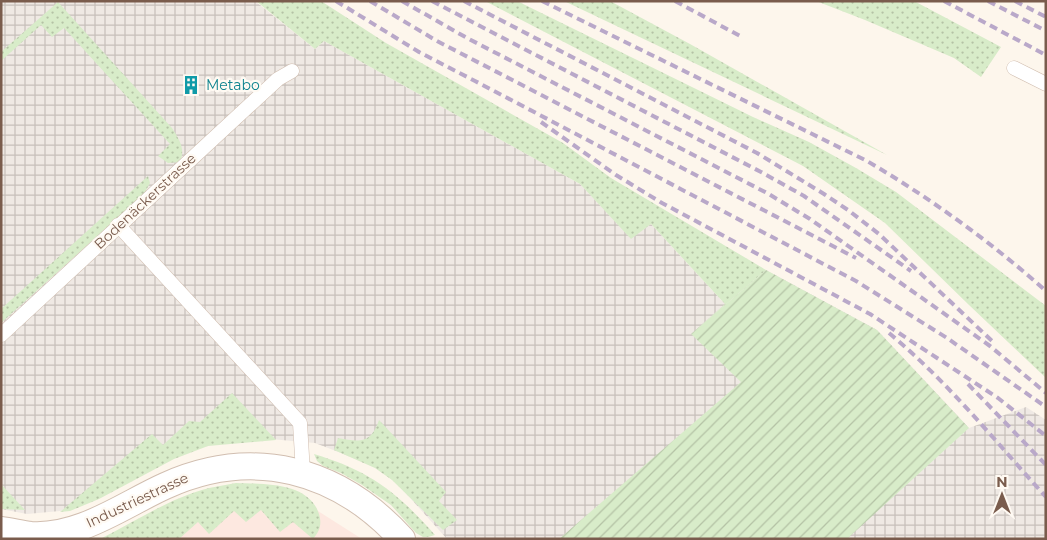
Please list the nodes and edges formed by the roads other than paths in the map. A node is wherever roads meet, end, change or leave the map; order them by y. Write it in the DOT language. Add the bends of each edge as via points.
graph roads {
  1 [pos="1014,68"];
  2 [pos="292,71"];
  3 [pos="1046,84"];
  4 [pos="118,225"];
  5 [pos="1,335"];
  6 [pos="303,473"];
  7 [pos="1,530"];
  8 [pos="402,539"];
  1 -- 3 [label="lane"];
  2 -- 4 [label="lane, Bodenäckerstrasse" via="278,78"];
  4 -- 5 [label="lane, Bodenäckerstrasse"];
  4 -- 6 [label="lane" via="300,423"];
  6 -- 7 [label="street, Industriestrasse" via="269,466 231,467 196,473 164,486 99,521 56,533 32,535"];
  6 -- 8 [label="street, Industriestrasse" via="359,500 386,521"];
}
